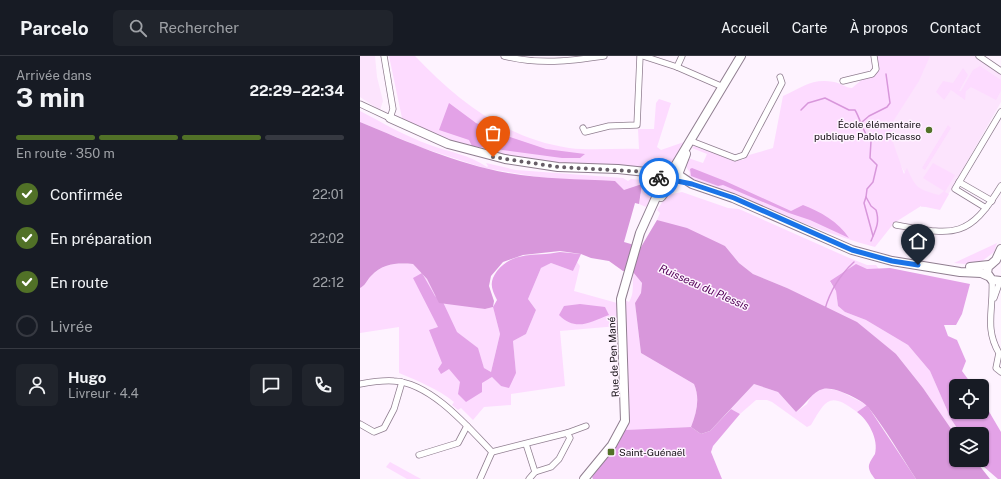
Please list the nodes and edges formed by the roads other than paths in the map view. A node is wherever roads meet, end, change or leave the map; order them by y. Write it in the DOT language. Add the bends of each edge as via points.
graph roads {
  1 [pos="384,56"];
  2 [pos="504,56"];
  3 [pos="604,56"];
  4 [pos="642,56"];
  5 [pos="682,56"];
  6 [pos="741,56"];
  7 [pos="874,56"];
  8 [pos="979,56"];
  9 [pos="677,67"];
  10 [pos="1000,69"];
  11 [pos="780,77"];
  12 [pos="843,81"];
  13 [pos="722,87"];
  14 [pos="360,104"];
  15 [pos="1001,112"];
  16 [pos="390,118"];
  17 [pos="583,128"];
  18 [pos="690,143"];
  19 [pos="671,177"];
  20 [pos="959,182"];
  21 [pos="1001,186"];
  22 [pos="992,201"];
  23 [pos="986,208"];
  24 [pos="896,225"];
  25 [pos="808,231"];
  26 [pos="1001,249"];
  27 [pos="994,264"];
  28 [pos="995,280"];
  29 [pos="1000,353"];
  30 [pos="1001,372"];
  31 [pos="402,382"];
  32 [pos="360,384"];
  33 [pos="360,424"];
  34 [pos="467,426"];
  35 [pos="586,426"];
  36 [pos="567,433"];
  37 [pos="526,444"];
  38 [pos="492,452"];
  39 [pos="419,455"];
  40 [pos="535,472"];
  41 [pos="480,479"];
  42 [pos="529,479"];
  43 [pos="584,479"];
  1 -- 16 [label="street" via="393,109"];
  2 -- 3 [label="street" via="549,63"];
  4 -- 9 [label="street"];
  4 -- 17 [label="street" via="637,125 609,126 585,132"];
  5 -- 9 [label="street"];
  6 -- 13 [label="street, Rue de Pen Mané"];
  7 -- 12 [label="street" via="876,70 872,74"];
  8 -- 10 [label="street"];
  9 -- 13 [label="street"];
  11 -- 18 [label="street" via="782,83 744,155 735,158"];
  13 -- 18 [label="street, Rue de Pen Mané"];
  14 -- 16 [label="street"];
  15 -- 20 [label="street"];
  16 -- 19 [label="street" via="448,144 505,159 558,167 648,172"];
  18 -- 19 [label="street, Rue de Pen Mané"];
  19 -- 25 [label="street" via="734,198"];
  19 -- 43 [label="street, Rue de Pen Mané" via="640,233 620,308 625,421 615,442"];
  20 -- 22 [label="street"];
  20 -- 23 [label="street" via="955,189"];
  21 -- 22 [label="street"];
  22 -- 23 [label="street"];
  23 -- 24 [label="street" via="978,219 954,231 937,232"];
  25 -- 27 [label="street" via="896,257 952,267"];
  25 -- 28 [label="street" via="878,258 960,272 981,273"];
  26 -- 27 [label="street"];
  27 -- 28 [label="street" via="987,270"];
  28 -- 29 [label="street" via="990,327 992,341"];
  29 -- 30 [label="street" via="996,368"];
  31 -- 32 [label="street" via="377,381"];
  31 -- 33 [label="street" via="394,409 384,428 374,432"];
  31 -- 34 [label="street" via="414,385 454,412"];
  34 -- 38 [label="street"];
  34 -- 39 [label="street" via="458,443"];
  35 -- 36 [label="street"];
  36 -- 37 [label="street"];
  36 -- 40 [label="street" via="570,438 568,445 559,459 551,467"];
  37 -- 38 [label="street"];
  37 -- 40 [label="street"];
  38 -- 41 [label="street"];
  40 -- 42 [label="street"];
}
